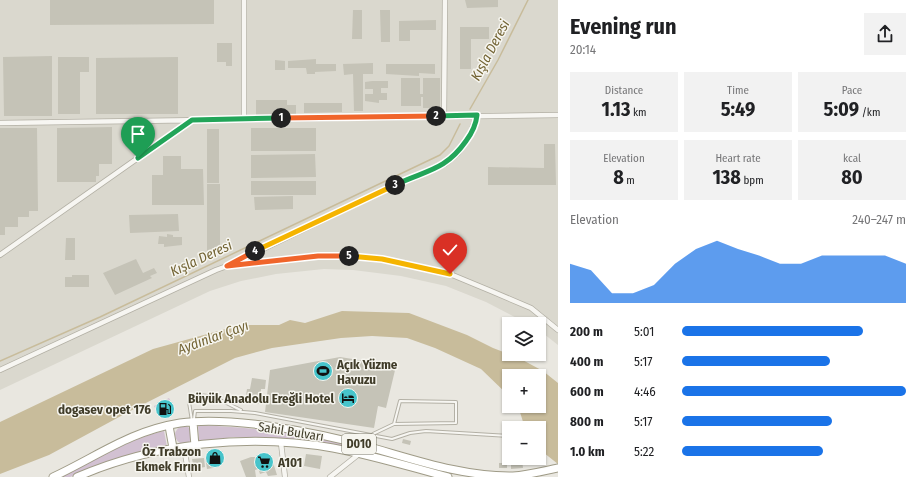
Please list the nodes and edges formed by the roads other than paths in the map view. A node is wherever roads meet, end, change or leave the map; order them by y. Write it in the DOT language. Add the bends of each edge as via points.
graph roads {
  1 [pos="244,0"];
  2 [pos="445,0"];
  3 [pos="477,115"];
  4 [pos="558,115"];
  5 [pos="444,116"];
  6 [pos="244,119"];
  7 [pos="192,120"];
  8 [pos="0,123"];
  9 [pos="0,255"];
  10 [pos="227,266"];
  11 [pos="558,330"];
  12 [pos="0,370"];
  13 [pos="244,412"];
  14 [pos="193,422"];
  15 [pos="394,424"];
  16 [pos="169,426"];
  17 [pos="372,434"];
  18 [pos="502,436"];
  19 [pos="281,443"];
  20 [pos="196,446"];
  21 [pos="184,447"];
  22 [pos="173,448"];
  23 [pos="359,454"];
  24 [pos="558,468"];
  25 [pos="53,477"];
  26 [pos="77,477"];
  27 [pos="189,477"];
  28 [pos="285,477"];
  29 [pos="330,477"];
  30 [pos="448,477"];
  1 -- 6 [label="street"];
  2 -- 5 [label="street"];
  3 -- 4 [label="street"];
  3 -- 5 [label="street"];
  3 -- 10 [label="street" via="469,137 457,154 445,164"];
  5 -- 6 [label="street"];
  6 -- 7 [label="street"];
  7 -- 8 [label="street"];
  7 -- 9 [label="street"];
  10 -- 11 [label="street" via="318,256 382,259 450,274 531,308"];
  10 -- 12 [label="street"];
  13 -- 14 [label="lane" via="195,411"];
  13 -- 14 [label="lane" via="211,396 201,396 192,398 189,402 190,419"];
  13 -- 17 [label="lane"];
  14 -- 16 [label="highway, Sahil Bulvarı / D010"];
  14 -- 20 [label="highway"];
  14 -- 24 [label="highway, Sahil Bulvarı / D010" via="231,422 308,433 463,472 507,476"];
  15 -- 15 [label="lane" via="400,401 456,402 456,423"];
  15 -- 17 [label="lane"];
  16 -- 22 [label="highway"];
  16 -- 25 [label="highway, Sahil Bulvarı / D010" via="134,435"];
  17 -- 18 [label="lane" via="392,439 426,431"];
  19 -- 20 [label="highway, Sahil Bulvarı / D010" via="236,442"];
  19 -- 23 [label="highway, Sahil Bulvarı / D010" via="333,448"];
  19 -- 28 [label="street"];
  20 -- 21 [label="highway, Sahil Bulvarı / D010"];
  21 -- 22 [label="highway, Sahil Bulvarı / D010"];
  21 -- 27 [label="street"];
  22 -- 26 [label="highway, Sahil Bulvarı / D010" via="124,460"];
  23 -- 29 [label="street"];
  23 -- 30 [label="highway, Sahil Bulvarı / D010"];
}
